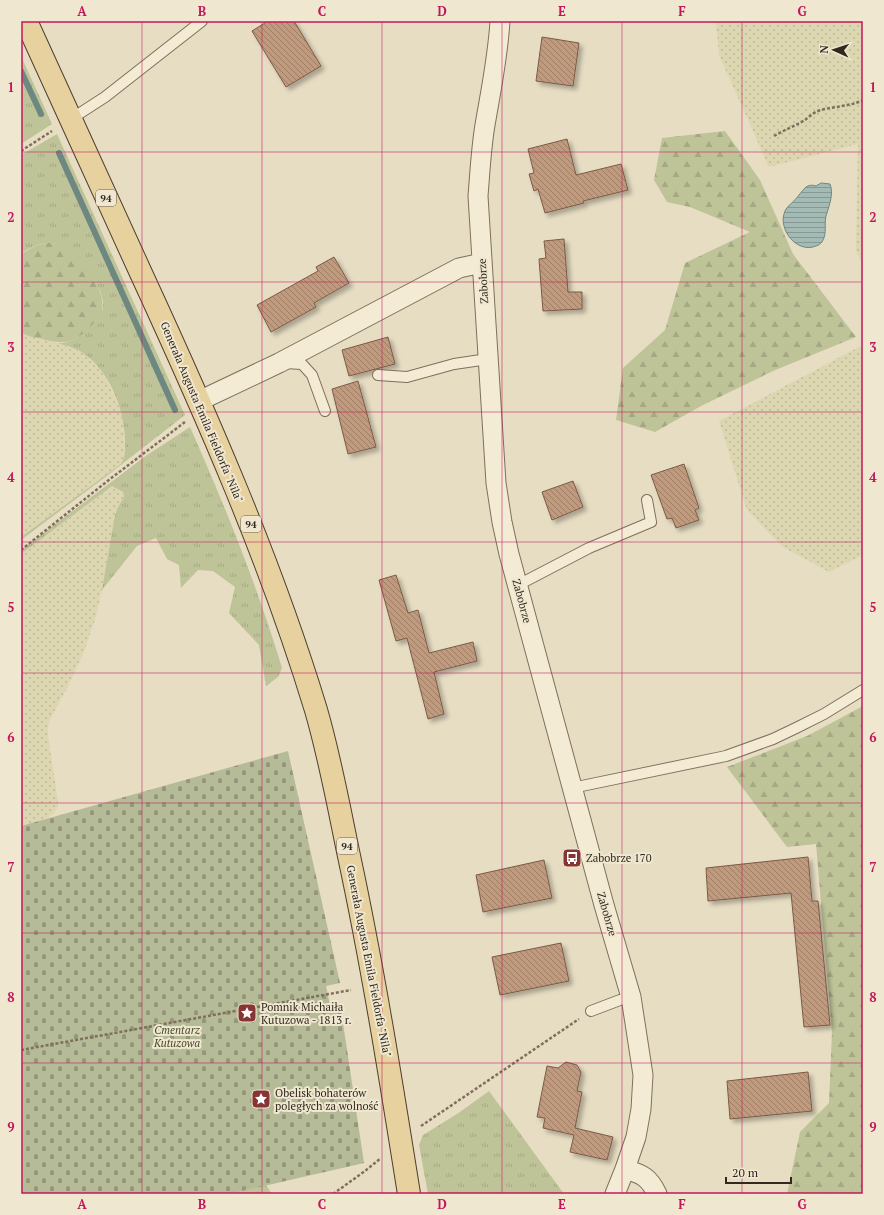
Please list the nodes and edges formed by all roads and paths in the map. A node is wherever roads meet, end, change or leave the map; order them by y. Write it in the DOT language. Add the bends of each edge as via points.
graph roads {
  1 [pos="26,21"];
  2 [pos="202,21"];
  3 [pos="500,21"];
  4 [pos="863,100"];
  5 [pos="71,119"];
  6 [pos="774,136"];
  7 [pos="21,151"];
  8 [pos="482,263"];
  9 [pos="488,359"];
  10 [pos="279,363"];
  11 [pos="378,375"];
  12 [pos="201,405"];
  13 [pos="325,411"];
  14 [pos="647,500"];
  15 [pos="21,550"];
  16 [pos="518,585"];
  17 [pos="863,690"];
  18 [pos="572,788"];
  19 [pos="352,990"];
  20 [pos="631,997"];
  21 [pos="591,1011"];
  22 [pos="21,1050"];
  23 [pos="400,1141"];
  24 [pos="625,1169"];
  25 [pos="333,1194"];
  26 [pos="409,1194"];
  27 [pos="615,1194"];
  28 [pos="656,1194"];
  1 -- 5 [label="main road, Generała Augusta Emila Fieldorfa \"Nila\" / 94"];
  2 -- 5 [label="lane" via="105,97"];
  3 -- 8 [label="street, Zabobrze" via="495,74 480,166 478,196"];
  4 -- 6 [label="path" via="816,112"];
  5 -- 7 [label="path"];
  5 -- 12 [label="main road, Generała Augusta Emila Fieldorfa \"Nila\" / 94"];
  8 -- 9 [label="street, Zabobrze"];
  8 -- 10 [label="street" via="459,268"];
  9 -- 11 [label="lane" via="454,364 407,377"];
  9 -- 16 [label="street, Zabobrze" via="496,483 502,522"];
  10 -- 12 [label="street"];
  10 -- 13 [label="lane" via="302,364 312,375"];
  12 -- 15 [label="path"];
  12 -- 23 [label="main road, Generała Augusta Emila Fieldorfa \"Nila\" / 94" via="277,591 317,715 364,925"];
  14 -- 16 [label="lane" via="651,522 589,548"];
  16 -- 18 [label="street, Zabobrze"];
  17 -- 18 [label="lane" via="796,728 726,756"];
  18 -- 20 [label="street, Zabobrze"];
  19 -- 22 [label="path"];
  20 -- 21 [label="lane"];
  20 -- 24 [label="street, Zabobrze" via="643,1075 636,1136"];
  21 -- 23 [label="path"];
  23 -- 25 [label="path"];
  23 -- 26 [label="main road, Generała Augusta Emila Fieldorfa \"Nila\" / 94"];
  24 -- 27 [label="street, Zabobrze"];
  24 -- 28 [label="street" via="643,1174"];
}
